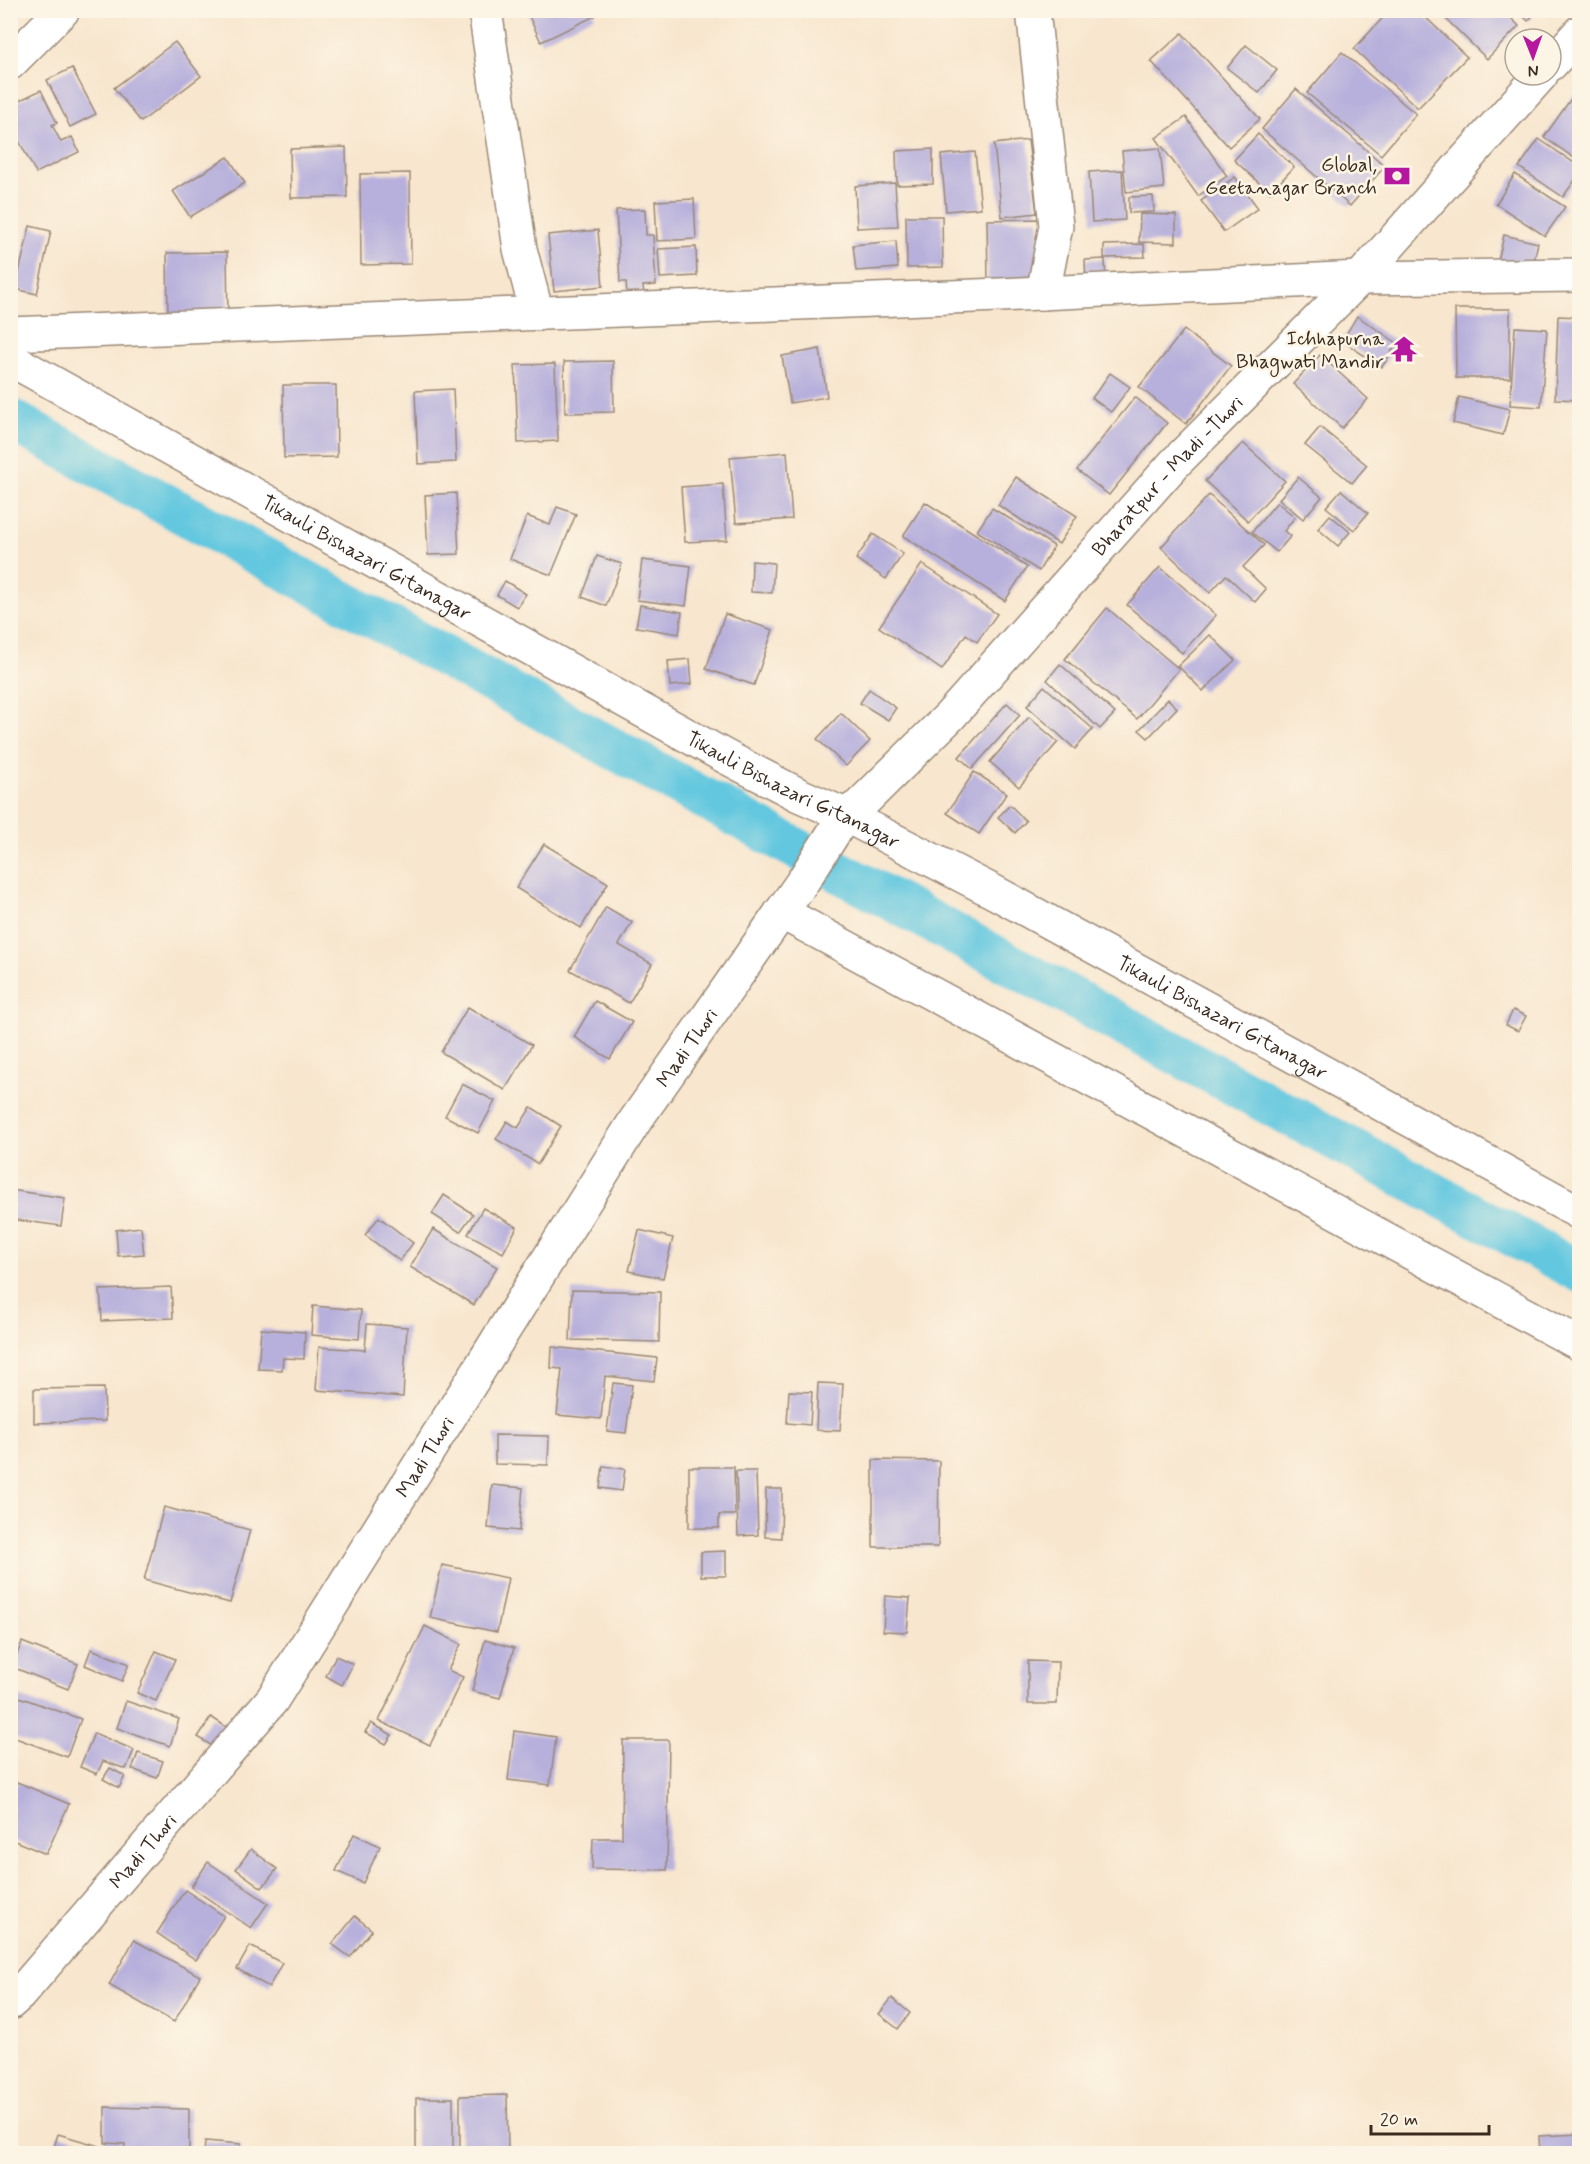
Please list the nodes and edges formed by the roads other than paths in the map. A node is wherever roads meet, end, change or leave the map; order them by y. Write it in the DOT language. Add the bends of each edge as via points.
graph roads {
  1 [pos="63,10"];
  2 [pos="485,10"];
  3 [pos="1033,10"];
  4 [pos="1580,32"];
  5 [pos="1563,51"];
  6 [pos="10,63"];
  7 [pos="1530,87"];
  8 [pos="1580,275"];
  9 [pos="1360,278"];
  10 [pos="1043,293"];
  11 [pos="537,314"];
  12 [pos="10,334"];
  13 [pos="10,359"];
  14 [pos="843,818"];
  15 [pos="803,881"];
  16 [pos="781,912"];
  17 [pos="1580,1213"];
  18 [pos="1580,1344"];
  19 [pos="10,2003"];
  1 -- 6 [label="street"];
  2 -- 11 [label="street" via="520,249"];
  3 -- 10 [label="street" via="1056,226"];
  4 -- 5 [label="street"];
  7 -- 9 [label="street, Bharatpur - Madi -Thori"];
  8 -- 9 [label="street"];
  9 -- 10 [label="street"];
  9 -- 14 [label="street, Bharatpur - Madi -Thori" via="1174,464 950,716"];
  10 -- 11 [label="street"];
  11 -- 12 [label="street"];
  13 -- 14 [label="street, Tikauli Bishazari Gitanagar" via="726,757"];
  14 -- 15 [label="street, Bharatpur - Madi -Thori"];
  14 -- 17 [label="street, Tikauli Bishazari Gitanagar" via="996,893"];
  15 -- 16 [label="street, Madi Thori"];
  16 -- 18 [label="street"];
  16 -- 19 [label="street, Madi Thori" via="635,1122 272,1700"];
}
